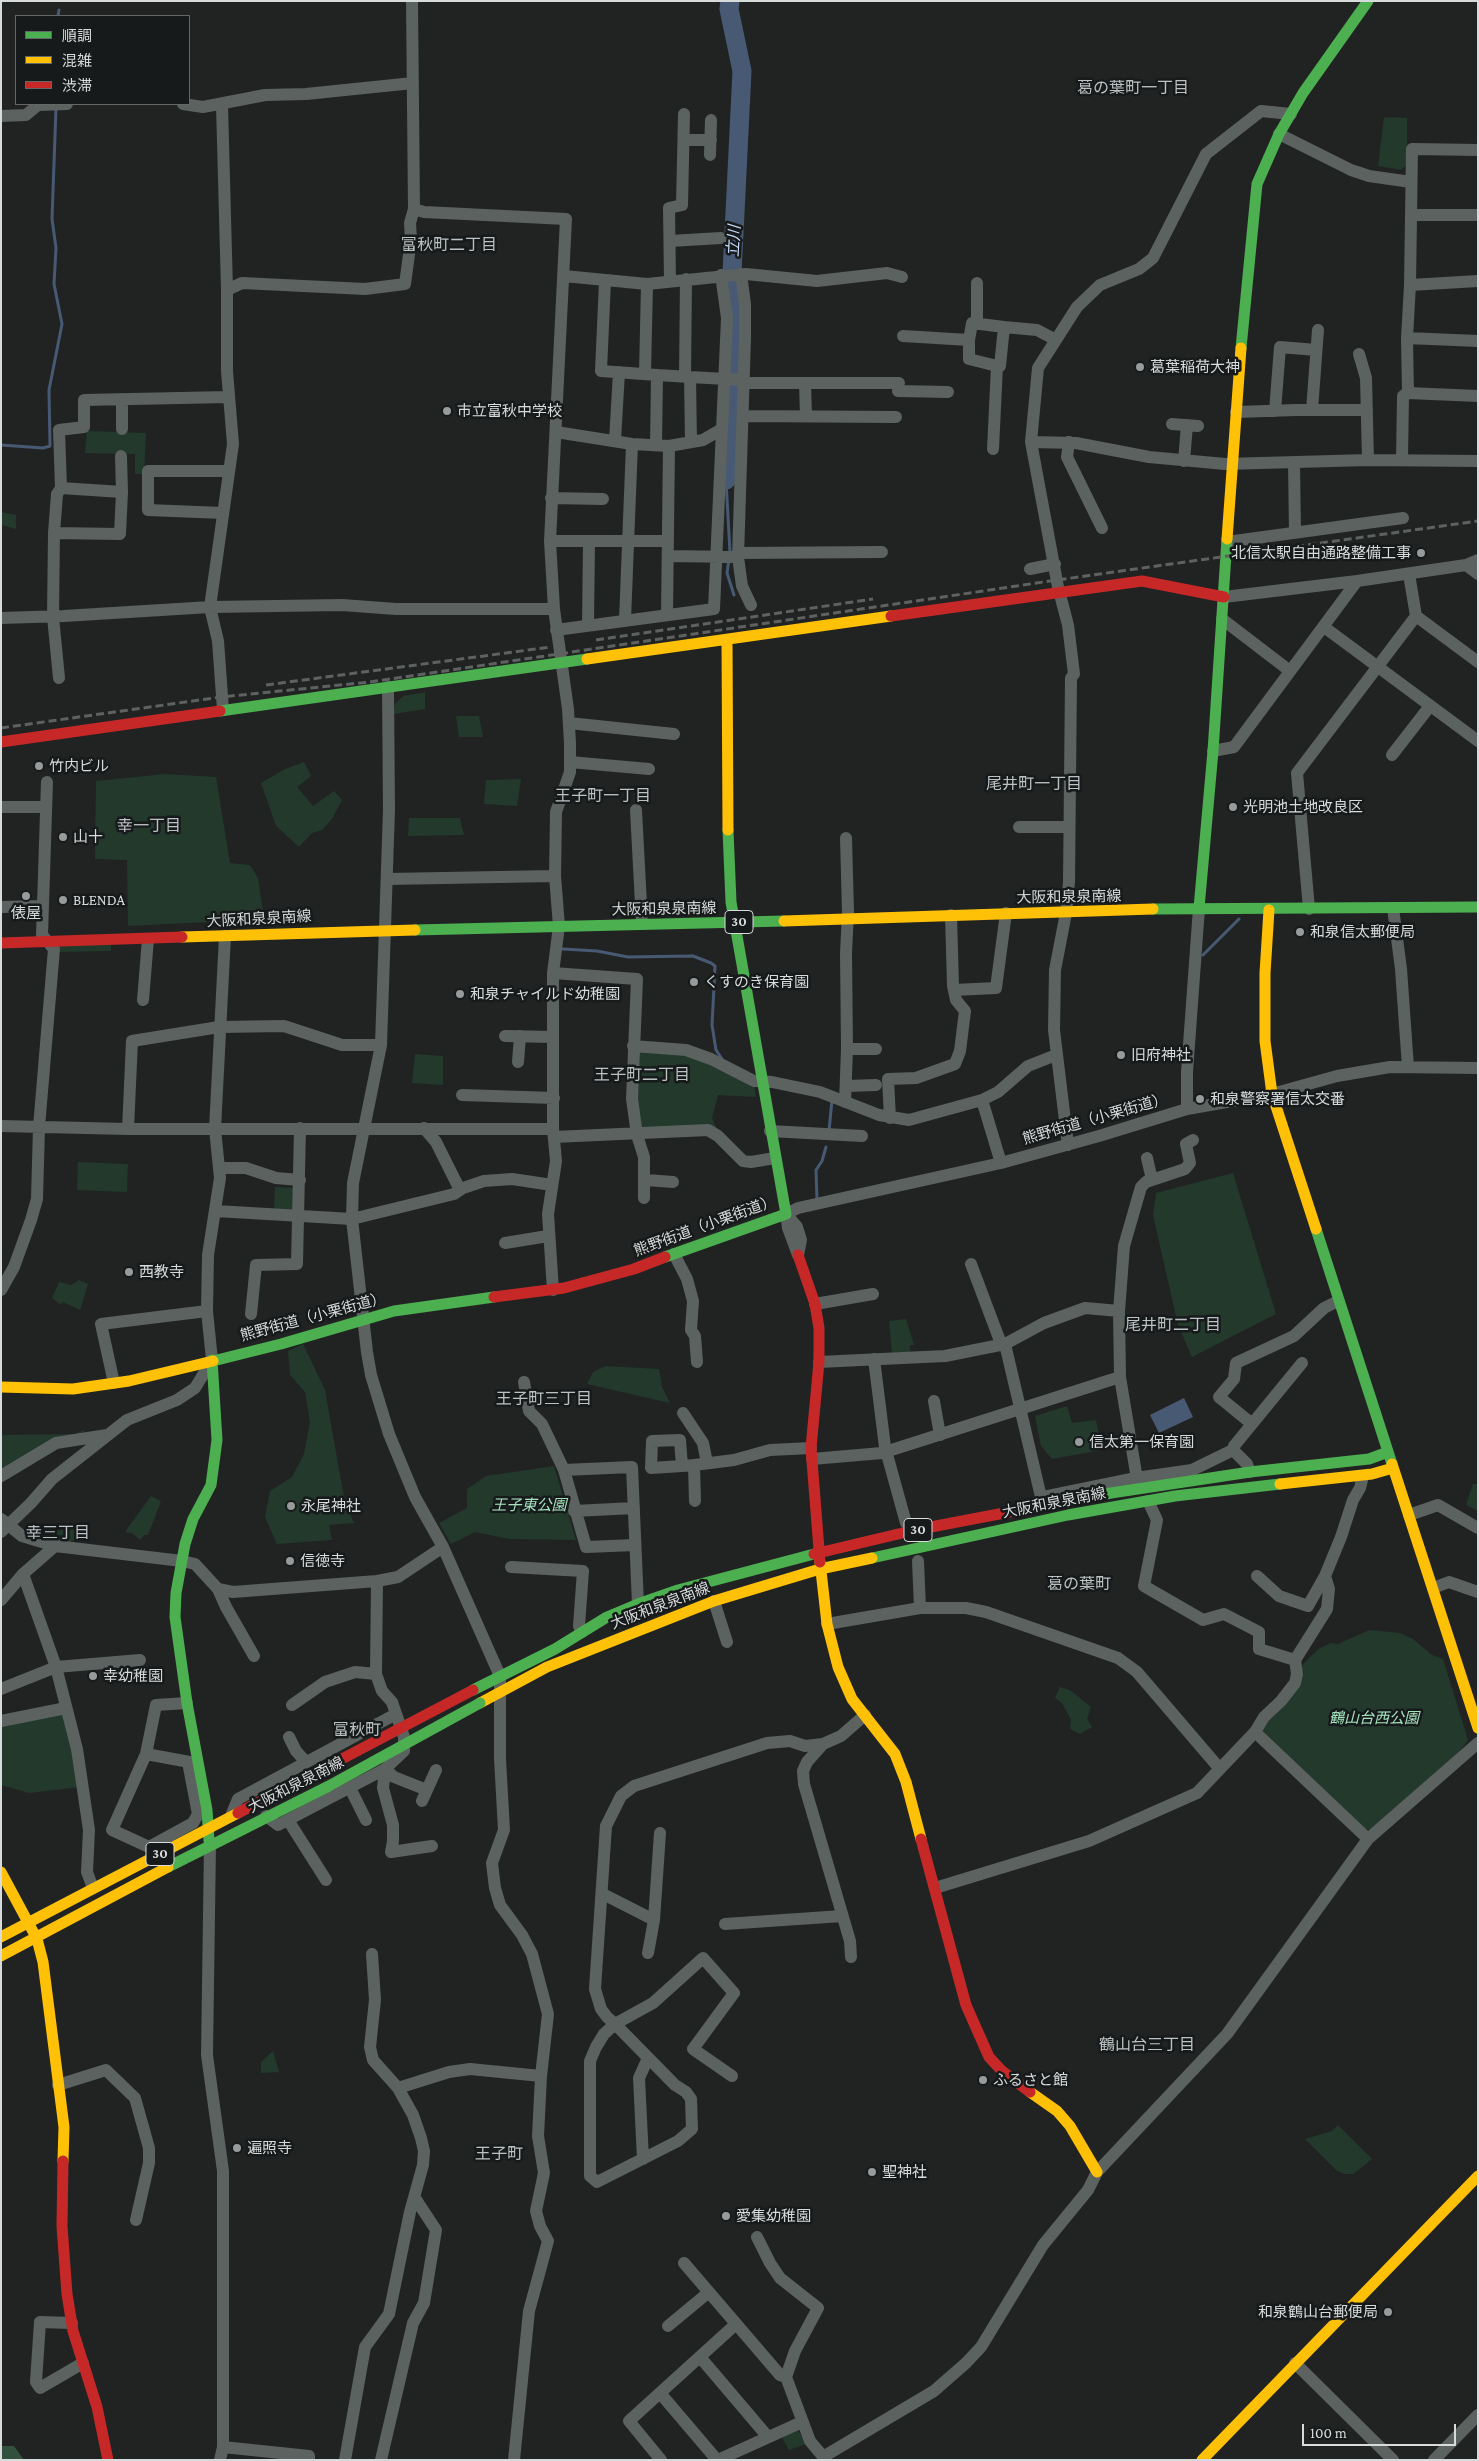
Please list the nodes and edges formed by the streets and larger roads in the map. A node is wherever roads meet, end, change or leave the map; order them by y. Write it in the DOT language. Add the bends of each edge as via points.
graph roads {
  1 [pos="412,1"];
  2 [pos="1368,1"];
  3 [pos="413,83"];
  4 [pos="38,105"];
  5 [pos="190,105"];
  6 [pos="222,105"];
  7 [pos="684,114"];
  8 [pos="1291,114"];
  9 [pos="1,116"];
  10 [pos="711,120"];
  11 [pos="1278,134"];
  12 [pos="684,140"];
  13 [pos="711,140"];
  14 [pos="1478,150"];
  15 [pos="710,155"];
  16 [pos="1411,182"];
  17 [pos="414,209"];
  18 [pos="1411,215"];
  19 [pos="1478,215"];
  20 [pos="721,238"];
  21 [pos="670,241"];
  22 [pos="740,274"];
  23 [pos="724,275"];
  24 [pos="564,276"];
  25 [pos="902,277"];
  26 [pos="686,280"];
  27 [pos="605,281"];
  28 [pos="670,282"];
  29 [pos="1478,282"];
  30 [pos="977,283"];
  31 [pos="647,284"];
  32 [pos="1410,285"];
  33 [pos="227,290"];
  34 [pos="977,324"];
  35 [pos="1004,327"];
  36 [pos="1318,330"];
  37 [pos="903,336"];
  38 [pos="1408,338"];
  39 [pos="969,340"];
  40 [pos="1056,340"];
  41 [pos="1478,340"];
  42 [pos="1316,350"];
  43 [pos="1360,354"];
  44 [pos="997,366"];
  45 [pos="619,372"];
  46 [pos="651,375"];
  47 [pos="687,377"];
  48 [pos="727,380"];
  49 [pos="744,381"];
  50 [pos="805,383"];
  51 [pos="948,392"];
  52 [pos="1408,393"];
  53 [pos="1478,396"];
  54 [pos="228,397"];
  55 [pos="122,399"];
  56 [pos="1312,410"];
  57 [pos="1367,410"];
  58 [pos="1275,411"];
  59 [pos="1236,412"];
  60 [pos="744,416"];
  61 [pos="806,416"];
  62 [pos="896,417"];
  63 [pos="1172,424"];
  64 [pos="122,429"];
  65 [pos="556,432"];
  66 [pos="731,432"];
  67 [pos="615,441"];
  68 [pos="691,442"];
  69 [pos="1031,442"];
  70 [pos="1068,442"];
  71 [pos="632,444"];
  72 [pos="663,446"];
  73 [pos="993,449"];
  74 [pos="121,456"];
  75 [pos="1402,459"];
  76 [pos="1368,460"];
  77 [pos="1184,461"];
  78 [pos="1478,461"];
  79 [pos="1294,463"];
  80 [pos="1232,464"];
  81 [pos="229,471"];
  82 [pos="61,488"];
  83 [pos="122,492"];
  84 [pos="551,498"];
  85 [pos="603,499"];
  86 [pos="223,513"];
  87 [pos="1403,518"];
  88 [pos="1102,528"];
  89 [pos="54,533"];
  90 [pos="1295,533"];
  91 [pos="668,541"];
  92 [pos="550,542"];
  93 [pos="589,542"];
  94 [pos="628,542"];
  95 [pos="1227,542"];
  96 [pos="882,552"];
  97 [pos="668,556"];
  98 [pos="737,556"];
  99 [pos="719,557"];
  100 [pos="1472,562"];
  101 [pos="1055,564"];
  102 [pos="1030,569"];
  103 [pos="1409,574"];
  104 [pos="1478,574"];
  105 [pos="1358,581"];
  106 [pos="1061,592"];
  107 [pos="1224,597"];
  108 [pos="751,605"];
  109 [pos="210,607"];
  110 [pos="554,609"];
  111 [pos="667,614"];
  112 [pos="1416,616"];
  113 [pos="53,617"];
  114 [pos="1,618"];
  115 [pos="1222,619"];
  116 [pos="624,620"];
  117 [pos="588,625"];
  118 [pos="1324,627"];
  119 [pos="556,630"];
  120 [pos="727,640"];
  121 [pos="561,662"];
  122 [pos="1478,662"];
  123 [pos="1377,666"];
  124 [pos="1290,672"];
  125 [pos="59,678"];
  126 [pos="388,687"];
  127 [pos="1430,706"];
  128 [pos="223,710"];
  129 [pos="569,723"];
  130 [pos="674,734"];
  131 [pos="1478,741"];
  132 [pos="1,742"];
  133 [pos="1213,751"];
  134 [pos="1392,755"];
  135 [pos="570,762"];
  136 [pos="648,769"];
  137 [pos="47,782"];
  138 [pos="1,807"];
  139 [pos="46,807"];
  140 [pos="636,810"];
  141 [pos="1019,827"];
  142 [pos="1069,827"];
  143 [pos="846,838"];
  144 [pos="555,876"];
  145 [pos="387,879"];
  146 [pos="42,906"];
  147 [pos="1,907"];
  148 [pos="1478,907"];
  149 [pos="1200,908"];
  150 [pos="1393,908"];
  151 [pos="1269,910"];
  152 [pos="1310,910"];
  153 [pos="1006,913"];
  154 [pos="1066,913"];
  155 [pos="952,914"];
  156 [pos="848,919"];
  157 [pos="735,922"];
  158 [pos="642,923"];
  159 [pos="559,926"];
  160 [pos="386,931"];
  161 [pos="225,936"];
  162 [pos="148,939"];
  163 [pos="48,942"];
  164 [pos="1,943"];
  165 [pos="553,973"];
  166 [pos="954,990"];
  167 [pos="143,1000"];
  168 [pos="219,1027"];
  169 [pos="504,1036"];
  170 [pos="520,1036"];
  171 [pos="553,1037"];
  172 [pos="381,1046"];
  173 [pos="633,1046"];
  174 [pos="847,1049"];
  175 [pos="876,1049"];
  176 [pos="1056,1055"];
  177 [pos="518,1062"];
  178 [pos="1408,1067"];
  179 [pos="1478,1068"];
  180 [pos="762,1082"];
  181 [pos="847,1086"];
  182 [pos="876,1086"];
  183 [pos="1272,1094"];
  184 [pos="462,1095"];
  185 [pos="554,1098"];
  186 [pos="982,1100"];
  187 [pos="845,1102"];
  188 [pos="1187,1109"];
  189 [pos="890,1118"];
  190 [pos="1,1126"];
  191 [pos="39,1127"];
  192 [pos="364,1127"];
  193 [pos="300,1128"];
  194 [pos="424,1128"];
  195 [pos="128,1129"];
  196 [pos="215,1129"];
  197 [pos="770,1132"];
  198 [pos="554,1133"];
  199 [pos="637,1135"];
  200 [pos="862,1136"];
  201 [pos="1193,1140"];
  202 [pos="1068,1145"];
  203 [pos="775,1158"];
  204 [pos="1147,1158"];
  205 [pos="1001,1163"];
  206 [pos="219,1168"];
  207 [pos="300,1180"];
  208 [pos="646,1180"];
  209 [pos="1152,1180"];
  210 [pos="673,1182"];
  211 [pos="552,1185"];
  212 [pos="460,1190"];
  213 [pos="644,1198"];
  214 [pos="216,1211"];
  215 [pos="786,1214"];
  216 [pos="299,1215"];
  217 [pos="352,1219"];
  218 [pos="548,1236"];
  219 [pos="504,1243"];
  220 [pos="674,1254"];
  221 [pos="798,1255"];
  222 [pos="971,1264"];
  223 [pos="1,1290"];
  224 [pos="554,1290"];
  225 [pos="873,1294"];
  226 [pos="1338,1301"];
  227 [pos="815,1304"];
  228 [pos="207,1311"];
  229 [pos="1119,1311"];
  230 [pos="251,1314"];
  231 [pos="364,1318"];
  232 [pos="1005,1344"];
  233 [pos="874,1359"];
  234 [pos="212,1360"];
  235 [pos="697,1362"];
  236 [pos="819,1362"];
  237 [pos="1302,1363"];
  238 [pos="1120,1377"];
  239 [pos="524,1382"];
  240 [pos="114,1383"];
  241 [pos="1,1387"];
  242 [pos="195,1388"];
  243 [pos="214,1396"];
  244 [pos="934,1401"];
  245 [pos="1021,1409"];
  246 [pos="682,1413"];
  247 [pos="1252,1424"];
  248 [pos="107,1435"];
  249 [pos="940,1435"];
  250 [pos="1233,1450"];
  251 [pos="887,1452"];
  252 [pos="1388,1452"];
  253 [pos="811,1453"];
  254 [pos="694,1465"];
  255 [pos="1393,1468"];
  256 [pos="564,1470"];
  257 [pos="1250,1472"];
  258 [pos="1,1476"];
  259 [pos="1363,1476"];
  260 [pos="1139,1483"];
  261 [pos="1041,1497"];
  262 [pos="1148,1500"];
  263 [pos="695,1501"];
  264 [pos="634,1508"];
  265 [pos="574,1511"];
  266 [pos="1408,1515"];
  267 [pos="906,1523"];
  268 [pos="4,1526"];
  269 [pos="1478,1528"];
  270 [pos="635,1545"];
  271 [pos="55,1546"];
  272 [pos="443,1547"];
  273 [pos="819,1552"];
  274 [pos="182,1560"];
  275 [pos="918,1561"];
  276 [pos="511,1567"];
  277 [pos="820,1569"];
  278 [pos="23,1574"];
  279 [pos="1257,1576"];
  280 [pos="1324,1576"];
  281 [pos="377,1581"];
  282 [pos="1432,1588"];
  283 [pos="218,1589"];
  284 [pos="1478,1592"];
  285 [pos="1,1600"];
  286 [pos="714,1601"];
  287 [pos="638,1604"];
  288 [pos="920,1608"];
  289 [pos="827,1624"];
  290 [pos="582,1632"];
  291 [pos="727,1642"];
  292 [pos="254,1656"];
  293 [pos="140,1660"];
  294 [pos="1295,1660"];
  295 [pos="56,1667"];
  296 [pos="376,1674"];
  297 [pos="500,1676"];
  298 [pos="1,1689"];
  299 [pos="500,1692"];
  300 [pos="187,1703"];
  301 [pos="292,1706"];
  302 [pos="66,1708"];
  303 [pos="396,1714"];
  304 [pos="865,1715"];
  305 [pos="1,1721"];
  306 [pos="1478,1728"];
  307 [pos="1254,1732"];
  308 [pos="289,1736"];
  309 [pos="1478,1743"];
  310 [pos="823,1744"];
  311 [pos="146,1754"];
  312 [pos="306,1762"];
  313 [pos="194,1763"];
  314 [pos="385,1769"];
  315 [pos="1220,1769"];
  316 [pos="436,1770"];
  317 [pos="350,1788"];
  318 [pos="231,1816"];
  319 [pos="266,1816"];
  320 [pos="288,1820"];
  321 [pos="366,1820"];
  322 [pos="208,1830"];
  323 [pos="660,1833"];
  324 [pos="1368,1839"];
  325 [pos="210,1845"];
  326 [pos="432,1846"];
  327 [pos="1,1872"];
  328 [pos="326,1880"];
  329 [pos="93,1888"];
  330 [pos="935,1888"];
  331 [pos="603,1894"];
  332 [pos="842,1916"];
  333 [pos="654,1920"];
  334 [pos="29,1922"];
  335 [pos="725,1924"];
  336 [pos="1,1937"];
  337 [pos="37,1938"];
  338 [pos="648,1953"];
  339 [pos="372,1954"];
  340 [pos="1,1956"];
  341 [pos="851,1957"];
  342 [pos="615,2024"];
  343 [pos="648,2058"];
  344 [pos="541,2076"];
  345 [pos="732,2076"];
  346 [pos="58,2085"];
  347 [pos="398,2088"];
  348 [pos="643,2159"];
  349 [pos="1097,2172"];
  350 [pos="1475,2184"];
  351 [pos="415,2198"];
  352 [pos="136,2220"];
  353 [pos="757,2237"];
  354 [pos="684,2263"];
  355 [pos="709,2292"];
  356 [pos="72,2322"];
  357 [pos="736,2324"];
  358 [pos="668,2326"];
  359 [pos="700,2357"];
  360 [pos="83,2363"];
  361 [pos="1296,2363"];
  362 [pos="786,2377"];
  363 [pos="660,2393"];
  364 [pos="1478,2414"];
  365 [pos="802,2422"];
  366 [pos="768,2437"];
  367 [pos="222,2453"];
  368 [pos="824,2458"];
  369 [pos="108,2460"];
  370 [pos="308,2460"];
  371 [pos="346,2460"];
  372 [pos="381,2460"];
  373 [pos="514,2460"];
  374 [pos="661,2460"];
  375 [pos="718,2460"];
  376 [pos="1202,2460"];
  377 [pos="1393,2460"];
  378 [pos="1434,2460"];
  1 -- 3 [label="street"];
  2 -- 8 [label="street"];
  3 -- 6 [label="street" via="265,95"];
  3 -- 17 [label="street"];
  4 -- 9 [label="street" via="26,115"];
  5 -- 6 [label="street"];
  6 -- 33 [label="street"];
  7 -- 12 [label="street"];
  8 -- 11 [label="street"];
  8 -- 40 [label="street" via="1261,111 1206,154 1153,258 1139,268 1100,285 1077,307"];
  10 -- 13 [label="street"];
  11 -- 16 [label="street" via="1351,170"];
  11 -- 59 [label="street" via="1257,184"];
  12 -- 13 [label="street"];
  12 -- 21 [label="street" via="682,205 669,208"];
  13 -- 15 [label="street"];
  14 -- 16 [label="street" via="1412,149"];
  16 -- 18 [label="street"];
  17 -- 24 [label="street" via="566,219"];
  17 -- 33 [label="street" via="405,284 365,289 242,283"];
  18 -- 19 [label="street"];
  18 -- 32 [label="street"];
  20 -- 21 [label="street"];
  21 -- 28 [label="street"];
  22 -- 23 [label="street"];
  22 -- 25 [label="street" via="816,281 887,273"];
  22 -- 49 [label="street" via="745,304"];
  23 -- 26 [label="street"];
  23 -- 48 [label="street"];
  24 -- 27 [label="street"];
  24 -- 65 [label="street"];
  26 -- 28 [label="street"];
  26 -- 47 [label="street"];
  27 -- 31 [label="street"];
  27 -- 45 [label="street" via="601,371"];
  28 -- 31 [label="street"];
  29 -- 32 [label="street"];
  30 -- 34 [label="street"];
  31 -- 46 [label="street"];
  32 -- 38 [label="street"];
  33 -- 54 [label="street"];
  34 -- 35 [label="street"];
  34 -- 39 [label="street" via="972,323"];
  35 -- 40 [label="street" via="1037,330"];
  35 -- 44 [label="street" via="1000,366"];
  36 -- 42 [label="street"];
  37 -- 39 [label="street"];
  38 -- 41 [label="street"];
  38 -- 52 [label="street"];
  39 -- 44 [label="street" via="969,359"];
  40 -- 69 [label="street" via="1038,368"];
  42 -- 56 [label="street"];
  42 -- 58 [label="street" via="1280,347"];
  43 -- 57 [label="street" via="1366,378"];
  44 -- 73 [label="street"];
  45 -- 46 [label="street"];
  45 -- 67 [label="street"];
  46 -- 47 [label="street"];
  46 -- 72 [label="street"];
  47 -- 48 [label="street"];
  47 -- 68 [label="street"];
  48 -- 49 [label="street"];
  48 -- 66 [label="street"];
  49 -- 50 [label="street"];
  49 -- 60 [label="street"];
  50 -- 51 [label="street"];
  50 -- 61 [label="street"];
  52 -- 53 [label="street"];
  52 -- 75 [label="street" via="1402,396"];
  54 -- 55 [label="street"];
  54 -- 81 [label="street" via="233,444"];
  55 -- 64 [label="street"];
  55 -- 82 [label="street" via="84,400 84,427 59,430"];
  56 -- 57 [label="street"];
  56 -- 58 [label="street"];
  57 -- 76 [label="street"];
  58 -- 59 [label="street"];
  59 -- 80 [label="street"];
  60 -- 61 [label="street"];
  60 -- 66 [label="street"];
  61 -- 62 [label="street"];
  63 -- 77 [label="street" via="1193,426"];
  65 -- 67 [label="street"];
  65 -- 84 [label="street"];
  66 -- 68 [label="street"];
  66 -- 98 [label="street"];
  66 -- 99 [label="street"];
  67 -- 71 [label="street"];
  68 -- 72 [label="street"];
  69 -- 70 [label="street"];
  69 -- 101 [label="street"];
  70 -- 77 [label="street"];
  70 -- 88 [label="street" via="1067,457"];
  71 -- 72 [label="street"];
  71 -- 94 [label="street"];
  72 -- 91 [label="street"];
  74 -- 83 [label="street"];
  75 -- 76 [label="street"];
  75 -- 78 [label="street"];
  76 -- 79 [label="street"];
  77 -- 80 [label="street"];
  79 -- 80 [label="street"];
  79 -- 90 [label="street"];
  80 -- 95 [label="street"];
  81 -- 86 [label="street"];
  81 -- 86 [label="street" via="148,471 148,510"];
  82 -- 83 [label="street"];
  82 -- 89 [label="street" via="57,494"];
  83 -- 89 [label="street" via="120,534"];
  84 -- 85 [label="street"];
  84 -- 92 [label="street"];
  86 -- 109 [label="street"];
  87 -- 90 [label="street"];
  89 -- 113 [label="street"];
  90 -- 95 [label="street"];
  91 -- 94 [label="street"];
  91 -- 97 [label="street"];
  92 -- 93 [label="street"];
  92 -- 110 [label="street"];
  93 -- 94 [label="street"];
  93 -- 117 [label="street"];
  94 -- 116 [label="street"];
  95 -- 107 [label="street"];
  96 -- 98 [label="street"];
  97 -- 99 [label="street"];
  97 -- 111 [label="street"];
  98 -- 99 [label="street"];
  98 -- 108 [label="street" via="742,586"];
  99 -- 111 [label="street" via="714,609"];
  100 -- 103 [label="street"];
  100 -- 104 [label="street"];
  101 -- 102 [label="street"];
  101 -- 106 [label="street"];
  103 -- 105 [label="street"];
  103 -- 112 [label="street"];
  105 -- 107 [label="street"];
  105 -- 118 [label="street"];
  106 -- 107 [label="street" via="1142,581"];
  106 -- 120 [label="street"];
  106 -- 142 [label="street" via="1074,674 1071,678"];
  107 -- 115 [label="street"];
  109 -- 110 [label="street" via="342,605 396,609"];
  109 -- 113 [label="street"];
  109 -- 128 [label="street" via="218,641"];
  110 -- 119 [label="street"];
  111 -- 116 [label="street"];
  112 -- 122 [label="street"];
  112 -- 123 [label="street"];
  113 -- 114 [label="street"];
  113 -- 125 [label="street"];
  115 -- 124 [label="street"];
  115 -- 133 [label="street"];
  116 -- 117 [label="street"];
  117 -- 119 [label="street"];
  118 -- 123 [label="street"];
  118 -- 124 [label="street"];
  119 -- 121 [label="street"];
  120 -- 121 [label="street"];
  120 -- 157 [label="street" via="728,844"];
  121 -- 126 [label="street"];
  121 -- 129 [label="street"];
  123 -- 127 [label="street"];
  123 -- 152 [label="street" via="1298,773"];
  124 -- 133 [label="street" via="1234,746"];
  126 -- 128 [label="street"];
  126 -- 145 [label="street"];
  127 -- 131 [label="street"];
  127 -- 134 [label="street"];
  128 -- 132 [label="street"];
  129 -- 130 [label="street"];
  129 -- 135 [label="street"];
  133 -- 149 [label="street"];
  135 -- 136 [label="street"];
  135 -- 144 [label="street" via="570,772 556,812"];
  137 -- 139 [label="street"];
  138 -- 139 [label="street"];
  139 -- 146 [label="street"];
  140 -- 158 [label="street"];
  141 -- 142 [label="street"];
  142 -- 154 [label="street"];
  143 -- 156 [label="street" via="853,860"];
  144 -- 145 [label="street"];
  144 -- 159 [label="street"];
  145 -- 160 [label="street"];
  146 -- 147 [label="street"];
  146 -- 163 [label="street" via="42,935"];
  148 -- 150 [label="street, 大阪和泉泉南線 / 30"];
  149 -- 151 [label="street, 大阪和泉泉南線 / 30"];
  149 -- 154 [label="street, 大阪和泉泉南線 / 30"];
  149 -- 188 [label="street"];
  150 -- 152 [label="street, 大阪和泉泉南線 / 30"];
  150 -- 178 [label="street"];
  151 -- 152 [label="street, 大阪和泉泉南線 / 30"];
  151 -- 183 [label="street" via="1265,1041"];
  153 -- 154 [label="street, 大阪和泉泉南線 / 30"];
  153 -- 155 [label="street, 大阪和泉泉南線 / 30"];
  153 -- 166 [label="street" via="996,988"];
  154 -- 176 [label="street" via="1055,970"];
  155 -- 156 [label="street, 大阪和泉泉南線 / 30"];
  155 -- 166 [label="street"];
  156 -- 157 [label="street, 大阪和泉泉南線 / 30"];
  156 -- 174 [label="street"];
  157 -- 158 [label="street, 大阪和泉泉南線 / 30"];
  157 -- 180 [label="street"];
  158 -- 159 [label="street, 大阪和泉泉南線 / 30"];
  159 -- 160 [label="street, 大阪和泉泉南線 / 30"];
  159 -- 165 [label="street"];
  160 -- 161 [label="street, 大阪和泉泉南線 / 30"];
  160 -- 172 [label="street"];
  161 -- 162 [label="street, 大阪和泉泉南線 / 30"];
  161 -- 168 [label="street"];
  162 -- 163 [label="street, 大阪和泉泉南線 / 30"];
  162 -- 167 [label="street"];
  163 -- 164 [label="street, 大阪和泉泉南線 / 30"];
  163 -- 191 [label="street" via="54,949"];
  165 -- 171 [label="street"];
  165 -- 173 [label="street" via="637,979"];
  166 -- 189 [label="street" via="956,1000 965,1011 960,1051 955,1064 916,1078 888,1079"];
  168 -- 172 [label="street" via="284,1026 342,1045"];
  168 -- 195 [label="street" via="132,1041"];
  168 -- 196 [label="street"];
  169 -- 170 [label="street"];
  170 -- 171 [label="street"];
  170 -- 177 [label="street"];
  171 -- 185 [label="street"];
  172 -- 192 [label="street"];
  173 -- 180 [label="street" via="686,1050"];
  173 -- 199 [label="street" via="632,1099"];
  174 -- 175 [label="street"];
  174 -- 181 [label="street"];
  176 -- 186 [label="street" via="1028,1066 998,1092"];
  176 -- 202 [label="street"];
  178 -- 179 [label="street, 熊野街道（小栗街道）"];
  178 -- 183 [label="street, 熊野街道（小栗街道）" via="1337,1076"];
  180 -- 187 [label="street" via="820,1092"];
  180 -- 197 [label="street"];
  181 -- 182 [label="street"];
  181 -- 187 [label="street"];
  183 -- 188 [label="street, 熊野街道（小栗街道）"];
  183 -- 226 [label="street"];
  184 -- 185 [label="street"];
  185 -- 198 [label="street"];
  186 -- 189 [label="street" via="909,1120"];
  186 -- 205 [label="street"];
  187 -- 189 [label="street"];
  188 -- 202 [label="street, 熊野街道（小栗街道）"];
  190 -- 191 [label="street"];
  191 -- 195 [label="street"];
  191 -- 223 [label="street" via="36,1199 14,1267"];
  192 -- 193 [label="street"];
  192 -- 194 [label="street"];
  192 -- 217 [label="street" via="353,1183"];
  193 -- 196 [label="street"];
  193 -- 207 [label="street"];
  194 -- 198 [label="street"];
  194 -- 212 [label="street" via="436,1142"];
  195 -- 196 [label="street"];
  196 -- 206 [label="street"];
  197 -- 200 [label="street"];
  197 -- 203 [label="street"];
  198 -- 199 [label="street"];
  198 -- 211 [label="street" via="556,1161"];
  199 -- 203 [label="street" via="708,1130 743,1161"];
  199 -- 208 [label="street" via="644,1157"];
  201 -- 209 [label="street" via="1186,1144 1190,1163 1185,1169"];
  202 -- 205 [label="street, 熊野街道（小栗街道）"];
  203 -- 215 [label="street"];
  204 -- 209 [label="street"];
  205 -- 215 [label="street, 熊野街道（小栗街道）" via="798,1208"];
  206 -- 207 [label="street" via="246,1168 276,1178"];
  206 -- 214 [label="street"];
  207 -- 216 [label="street"];
  208 -- 210 [label="street"];
  208 -- 213 [label="street"];
  209 -- 229 [label="street" via="1138,1193 1124,1246"];
  211 -- 212 [label="street" via="512,1179 484,1181"];
  211 -- 218 [label="street"];
  212 -- 217 [label="street"];
  214 -- 216 [label="street"];
  214 -- 228 [label="street" via="208,1255"];
  215 -- 220 [label="street, 熊野街道（小栗街道）"];
  215 -- 221 [label="street"];
  216 -- 217 [label="street"];
  216 -- 230 [label="street" via="297,1264 254,1267"];
  217 -- 231 [label="street"];
  218 -- 219 [label="street"];
  218 -- 224 [label="street"];
  220 -- 224 [label="street, 熊野街道（小栗街道）" via="625,1272"];
  220 -- 235 [label="street" via="687,1279 693,1301 691,1330"];
  221 -- 227 [label="street"];
  222 -- 232 [label="street" via="1000,1341"];
  224 -- 231 [label="street, 熊野街道（小栗街道）" via="394,1311"];
  225 -- 227 [label="street"];
  226 -- 247 [label="street" via="1324,1308 1294,1336 1236,1363 1234,1379 1219,1397"];
  226 -- 252 [label="street"];
  227 -- 236 [label="street"];
  228 -- 234 [label="street"];
  228 -- 240 [label="street" via="101,1324"];
  229 -- 232 [label="street" via="1085,1308 1044,1323"];
  229 -- 238 [label="street"];
  231 -- 234 [label="street, 熊野街道（小栗街道）" via="281,1344"];
  231 -- 272 [label="street" via="371,1374 389,1434 415,1497"];
  232 -- 233 [label="street" via="945,1356"];
  232 -- 245 [label="street"];
  233 -- 236 [label="street"];
  233 -- 251 [label="street"];
  234 -- 240 [label="street, 熊野街道（小栗街道）"];
  234 -- 242 [label="street"];
  234 -- 243 [label="street"];
  236 -- 253 [label="street"];
  237 -- 247 [label="street"];
  238 -- 245 [label="street"];
  238 -- 260 [label="street"];
  239 -- 256 [label="street" via="529,1411 542,1424"];
  240 -- 241 [label="street, 熊野街道（小栗街道）" via="73,1389"];
  242 -- 243 [label="street"];
  242 -- 248 [label="street" via="177,1400 127,1420"];
  243 -- 274 [label="street" via="217,1440 211,1485 194,1519"];
  244 -- 249 [label="street"];
  245 -- 249 [label="street"];
  245 -- 261 [label="street"];
  246 -- 254 [label="street" via="703,1443"];
  247 -- 250 [label="street"];
  248 -- 258 [label="street" via="56,1443"];
  248 -- 268 [label="street" via="52,1479"];
  249 -- 251 [label="street"];
  250 -- 257 [label="street" via="1247,1464"];
  250 -- 260 [label="street" via="1192,1470"];
  251 -- 253 [label="street"];
  251 -- 267 [label="street"];
  252 -- 255 [label="street"];
  252 -- 257 [label="street, 大阪和泉泉南線 / 30" via="1369,1459"];
  253 -- 254 [label="street" via="770,1450 734,1460"];
  253 -- 273 [label="street"];
  254 -- 263 [label="street"];
  255 -- 259 [label="street, 大阪和泉泉南線 / 30"];
  255 -- 266 [label="street"];
  256 -- 264 [label="street" via="632,1467"];
  256 -- 265 [label="street"];
  257 -- 260 [label="street, 大阪和泉泉南線 / 30"];
  259 -- 262 [label="street, 大阪和泉泉南線 / 30"];
  259 -- 280 [label="street"];
  260 -- 261 [label="street"];
  260 -- 273 [label="street, 大阪和泉泉南線 / 30"];
  261 -- 267 [label="street"];
  262 -- 277 [label="street, 大阪和泉泉南線 / 30" via="1068,1514"];
  262 -- 294 [label="street" via="1157,1520 1144,1586 1203,1620 1224,1614 1259,1632 1259,1649"];
  264 -- 265 [label="street"];
  264 -- 270 [label="street"];
  265 -- 270 [label="street" via="586,1547"];
  266 -- 269 [label="street" via="1438,1505"];
  266 -- 282 [label="street"];
  267 -- 273 [label="street" via="836,1539"];
  268 -- 271 [label="street" via="22,1536"];
  270 -- 287 [label="street"];
  271 -- 274 [label="street"];
  271 -- 278 [label="street"];
  272 -- 281 [label="street" via="398,1577"];
  272 -- 297 [label="street"];
  273 -- 277 [label="street"];
  273 -- 287 [label="street, 大阪和泉泉南線 / 30"];
  274 -- 283 [label="street" via="196,1564"];
  274 -- 300 [label="street" via="175,1617"];
  275 -- 288 [label="street"];
  276 -- 290 [label="street" via="583,1571 579,1626"];
  277 -- 286 [label="street, 大阪和泉泉南線 / 30"];
  277 -- 289 [label="street"];
  278 -- 285 [label="street"];
  278 -- 295 [label="street"];
  279 -- 280 [label="street" via="1279,1596 1308,1606"];
  280 -- 294 [label="street" via="1329,1589 1327,1609"];
  281 -- 283 [label="street" via="234,1592"];
  281 -- 296 [label="street"];
  282 -- 284 [label="street" via="1449,1582"];
  282 -- 306 [label="street"];
  283 -- 292 [label="street"];
  286 -- 291 [label="street"];
  286 -- 299 [label="street, 大阪和泉泉南線 / 30" via="547,1667"];
  287 -- 290 [label="street, 大阪和泉泉南線 / 30"];
  288 -- 289 [label="street"];
  288 -- 315 [label="street" via="966,1608 986,1612 1118,1658 1137,1672"];
  289 -- 304 [label="street" via="838,1667 852,1699"];
  290 -- 297 [label="street, 大阪和泉泉南線 / 30"];
  293 -- 295 [label="street"];
  294 -- 307 [label="street" via="1295,1683 1264,1716"];
  295 -- 298 [label="street"];
  295 -- 302 [label="street"];
  296 -- 301 [label="street" via="354,1672 325,1682"];
  296 -- 303 [label="street"];
  297 -- 299 [label="street"];
  297 -- 318 [label="street, 大阪和泉泉南線 / 30, bridge"];
  299 -- 319 [label="street, 大阪和泉泉南線 / 30, bridge" via="327,1787"];
  299 -- 344 [label="street" via="504,1830 492,1863 500,1905 532,1954 548,2014"];
  300 -- 311 [label="street" via="156,1705"];
  300 -- 313 [label="street"];
  302 -- 305 [label="street"];
  302 -- 329 [label="street" via="87,1808 87,1872"];
  303 -- 312 [label="street"];
  303 -- 314 [label="street" via="404,1738 404,1751"];
  304 -- 310 [label="street" via="841,1736"];
  304 -- 330 [label="street" via="899,1763"];
  307 -- 315 [label="street"];
  307 -- 324 [label="street"];
  308 -- 312 [label="street"];
  309 -- 324 [label="street"];
  310 -- 331 [label="street" via="767,1743 634,1786 621,1796 606,1826"];
  310 -- 332 [label="street" via="807,1762 803,1771 804,1784"];
  311 -- 313 [label="street"];
  311 -- 313 [label="street" via="112,1830 149,1846 192,1823 198,1814"];
  312 -- 318 [label="street" via="238,1799"];
  313 -- 322 [label="street" via="207,1810"];
  314 -- 316 [label="street" via="425,1796"];
  314 -- 317 [label="street"];
  314 -- 326 [label="street" via="383,1788 393,1825 391,1852"];
  315 -- 330 [label="street" via="1197,1793 1089,1841"];
  317 -- 320 [label="street"];
  317 -- 321 [label="street"];
  318 -- 322 [label="street, 大阪和泉泉南線 / 30"];
  319 -- 320 [label="street" via="278,1825"];
  319 -- 325 [label="street, 大阪和泉泉南線 / 30"];
  320 -- 328 [label="street" via="322,1864"];
  322 -- 325 [label="street"];
  322 -- 329 [label="street, 大阪和泉泉南線 / 30"];
  323 -- 333 [label="street"];
  324 -- 349 [label="street" via="1227,2034"];
  325 -- 337 [label="street, 大阪和泉泉南線 / 30"];
  325 -- 367 [label="street" via="207,2055 223,2171"];
  327 -- 334 [label="street"];
  329 -- 334 [label="street, 大阪和泉泉南線 / 30"];
  330 -- 349 [label="street" via="966,2005 989,2057 1002,2071 1057,2111 1070,2126"];
  331 -- 333 [label="street"];
  331 -- 342 [label="street" via="595,1989 601,2009"];
  332 -- 335 [label="street"];
  332 -- 341 [label="street"];
  333 -- 338 [label="street"];
  334 -- 336 [label="street, 大阪和泉泉南線 / 30"];
  334 -- 337 [label="street"];
  337 -- 340 [label="street, 大阪和泉泉南線 / 30"];
  337 -- 346 [label="street"];
  339 -- 347 [label="street" via="375,2000 370,2047 373,2060"];
  342 -- 343 [label="street"];
  342 -- 345 [label="street" via="653,2003 703,1958 734,1993 693,2049"];
  342 -- 348 [label="street" via="604,2034 590,2061 590,2176 597,2182"];
  343 -- 348 [label="street" via="638,2078"];
  343 -- 348 [label="street" via="691,2099 692,2129"];
  344 -- 347 [label="street" via="470,2069"];
  344 -- 373 [label="street" via="538,2136 544,2173 536,2210 548,2241 529,2311"];
  346 -- 352 [label="street" via="106,2070 134,2098 149,2156"];
  346 -- 356 [label="street" via="64,2128 62,2226"];
  347 -- 351 [label="street" via="413,2115 424,2151"];
  349 -- 368 [label="street" via="1088,2190 1044,2245 981,2347 966,2363 934,2391"];
  350 -- 361 [label="street"];
  351 -- 371 [label="street" via="389,2314 365,2347"];
  351 -- 372 [label="street" via="436,2230 424,2303 414,2323"];
  353 -- 362 [label="street" via="780,2278 818,2308 795,2351"];
  354 -- 355 [label="street"];
  355 -- 357 [label="street"];
  355 -- 358 [label="street"];
  356 -- 360 [label="street"];
  356 -- 360 [label="street" via="40,2322 36,2382 40,2388"];
  357 -- 359 [label="street"];
  357 -- 362 [label="street" via="780,2375"];
  359 -- 363 [label="street"];
  359 -- 366 [label="street"];
  360 -- 369 [label="street" via="97,2407"];
  361 -- 376 [label="street"];
  361 -- 377 [label="street"];
  362 -- 365 [label="street"];
  363 -- 374 [label="street" via="629,2421"];
  363 -- 375 [label="street"];
  364 -- 378 [label="street"];
  365 -- 366 [label="street"];
  365 -- 368 [label="street" via="810,2442"];
  366 -- 375 [label="street"];
  367 -- 370 [label="street" via="309,2456"];
}
